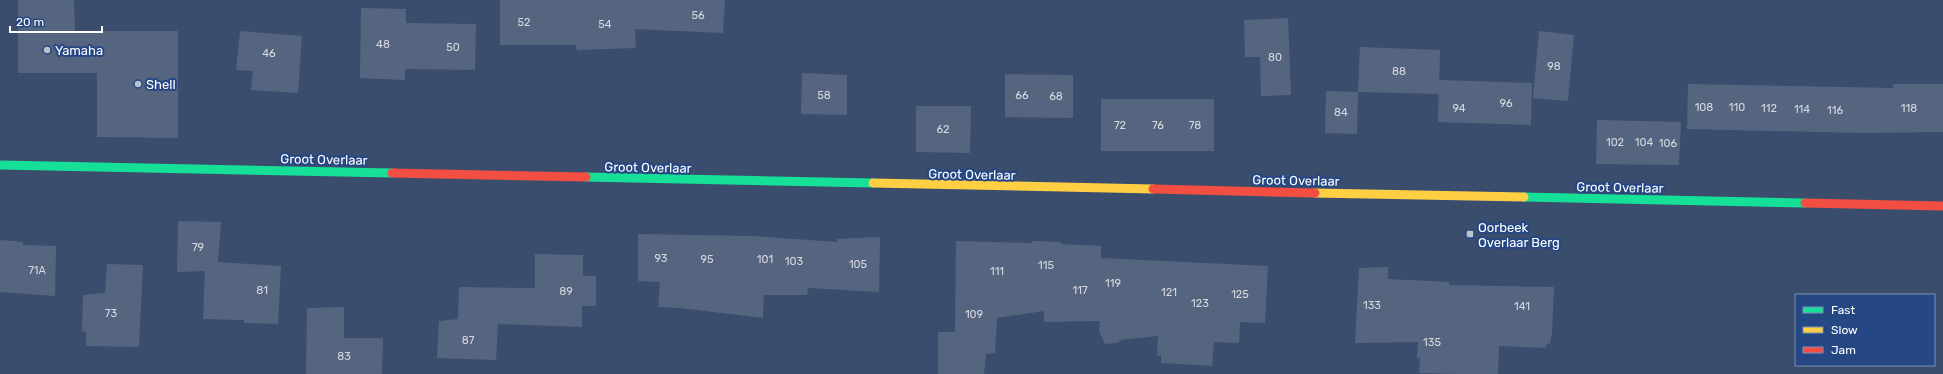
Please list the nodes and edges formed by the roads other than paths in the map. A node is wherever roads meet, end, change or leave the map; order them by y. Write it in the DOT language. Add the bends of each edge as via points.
graph roads {
  1 [pos="0,165"];
  2 [pos="1943,206"];
  1 -- 2 [label="main road, Groot Overlaar"];
}
